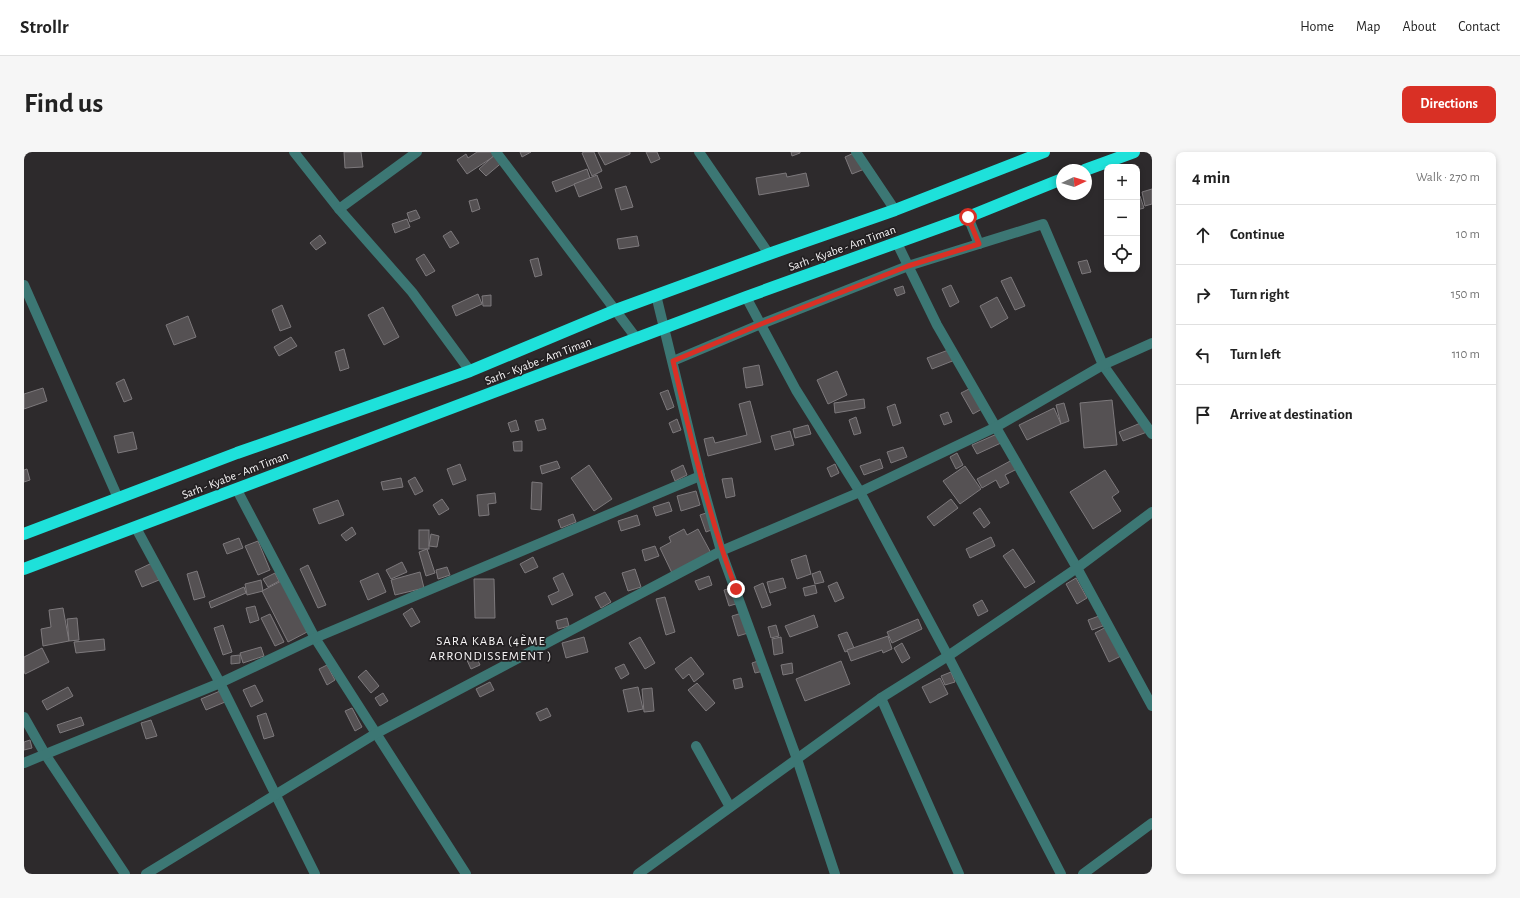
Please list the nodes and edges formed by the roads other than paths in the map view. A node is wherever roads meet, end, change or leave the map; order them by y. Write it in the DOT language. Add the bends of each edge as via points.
graph roads {
  1 [pos="294,152"];
  2 [pos="417,152"];
  3 [pos="496,152"];
  4 [pos="699,152"];
  5 [pos="856,152"];
  6 [pos="1044,152"];
  7 [pos="1134,152"];
  8 [pos="1092,167"];
  9 [pos="1056,181"];
  10 [pos="339,209"];
  11 [pos="895,210"];
  12 [pos="968,217"];
  13 [pos="897,243"];
  14 [pos="979,244"];
  15 [pos="768,254"];
  16 [pos="908,266"];
  17 [pos="24,285"];
  18 [pos="656,295"];
  19 [pos="746,297"];
  20 [pos="616,310"];
  21 [pos="761,324"];
  22 [pos="665,329"];
  23 [pos="637,339"];
  24 [pos="1152,343"];
  25 [pos="673,361"];
  26 [pos="1103,365"];
  27 [pos="470,371"];
  28 [pos="996,427"];
  29 [pos="1152,434"];
  30 [pos="700,476"];
  31 [pos="237,490"];
  32 [pos="860,492"];
  33 [pos="118,498"];
  34 [pos="1152,512"];
  35 [pos="136,528"];
  36 [pos="24,534"];
  37 [pos="721,551"];
  38 [pos="1077,568"];
  39 [pos="24,569"];
  40 [pos="315,638"];
  41 [pos="948,656"];
  42 [pos="220,683"];
  43 [pos="881,698"];
  44 [pos="1152,706"];
  45 [pos="24,716"];
  46 [pos="375,734"];
  47 [pos="696,746"];
  48 [pos="45,754"];
  49 [pos="797,759"];
  50 [pos="24,763"];
  51 [pos="276,795"];
  52 [pos="730,807"];
  53 [pos="1152,823"];
  54 [pos="125,874"];
  55 [pos="146,874"];
  56 [pos="315,874"];
  57 [pos="466,874"];
  58 [pos="638,874"];
  59 [pos="835,874"];
  60 [pos="959,874"];
  61 [pos="1061,874"];
  62 [pos="1083,874"];
  1 -- 10 [label="street"];
  2 -- 10 [label="street"];
  3 -- 20 [label="street"];
  4 -- 15 [label="street"];
  5 -- 11 [label="street"];
  6 -- 11 [label="highway, Sarh - Kyabe - Am Timan"];
  7 -- 8 [label="highway"];
  9 -- 12 [label="highway, Sarh - Kyabe - Am Timan"];
  10 -- 27 [label="street" via="412,292"];
  11 -- 15 [label="highway, Sarh - Kyabe - Am Timan"];
  12 -- 13 [label="highway, Sarh - Kyabe - Am Timan"];
  12 -- 14 [label="street"];
  13 -- 16 [label="street"];
  13 -- 19 [label="highway, Sarh - Kyabe - Am Timan"];
  14 -- 16 [label="street"];
  14 -- 26 [label="street" via="1043,224"];
  15 -- 18 [label="highway, Sarh - Kyabe - Am Timan"];
  16 -- 21 [label="street"];
  16 -- 28 [label="street" via="937,325"];
  17 -- 33 [label="street"];
  18 -- 20 [label="highway, Sarh - Kyabe - Am Timan"];
  18 -- 22 [label="street"];
  19 -- 21 [label="street"];
  19 -- 22 [label="highway, Sarh - Kyabe - Am Timan"];
  20 -- 23 [label="street"];
  20 -- 27 [label="highway, Sarh - Kyabe - Am Timan"];
  21 -- 25 [label="street"];
  21 -- 32 [label="street" via="796,390"];
  22 -- 23 [label="highway, Sarh - Kyabe - Am Timan"];
  22 -- 25 [label="street"];
  23 -- 31 [label="highway, Sarh - Kyabe - Am Timan"];
  24 -- 26 [label="street"];
  25 -- 30 [label="street"];
  26 -- 28 [label="street"];
  26 -- 29 [label="street"];
  27 -- 33 [label="highway, Sarh - Kyabe - Am Timan"];
  28 -- 32 [label="street"];
  28 -- 38 [label="street"];
  30 -- 37 [label="street"];
  30 -- 40 [label="street"];
  31 -- 35 [label="highway, Sarh - Kyabe - Am Timan"];
  31 -- 40 [label="street"];
  32 -- 37 [label="street"];
  32 -- 41 [label="street"];
  33 -- 36 [label="highway, Sarh - Kyabe - Am Timan"];
  34 -- 38 [label="street"];
  35 -- 39 [label="highway, Sarh - Kyabe - Am Timan"];
  35 -- 42 [label="street"];
  37 -- 46 [label="street"];
  37 -- 49 [label="street"];
  38 -- 41 [label="street"];
  38 -- 44 [label="street"];
  40 -- 42 [label="street"];
  40 -- 46 [label="street"];
  41 -- 43 [label="street"];
  41 -- 61 [label="street"];
  42 -- 48 [label="street"];
  42 -- 51 [label="street"];
  43 -- 49 [label="street"];
  43 -- 60 [label="street"];
  45 -- 48 [label="street"];
  46 -- 51 [label="street"];
  46 -- 57 [label="street"];
  47 -- 52 [label="street"];
  48 -- 50 [label="street"];
  48 -- 54 [label="street"];
  49 -- 52 [label="street"];
  49 -- 59 [label="street"];
  51 -- 55 [label="street"];
  51 -- 56 [label="street"];
  52 -- 58 [label="street"];
  53 -- 62 [label="street"];
}
